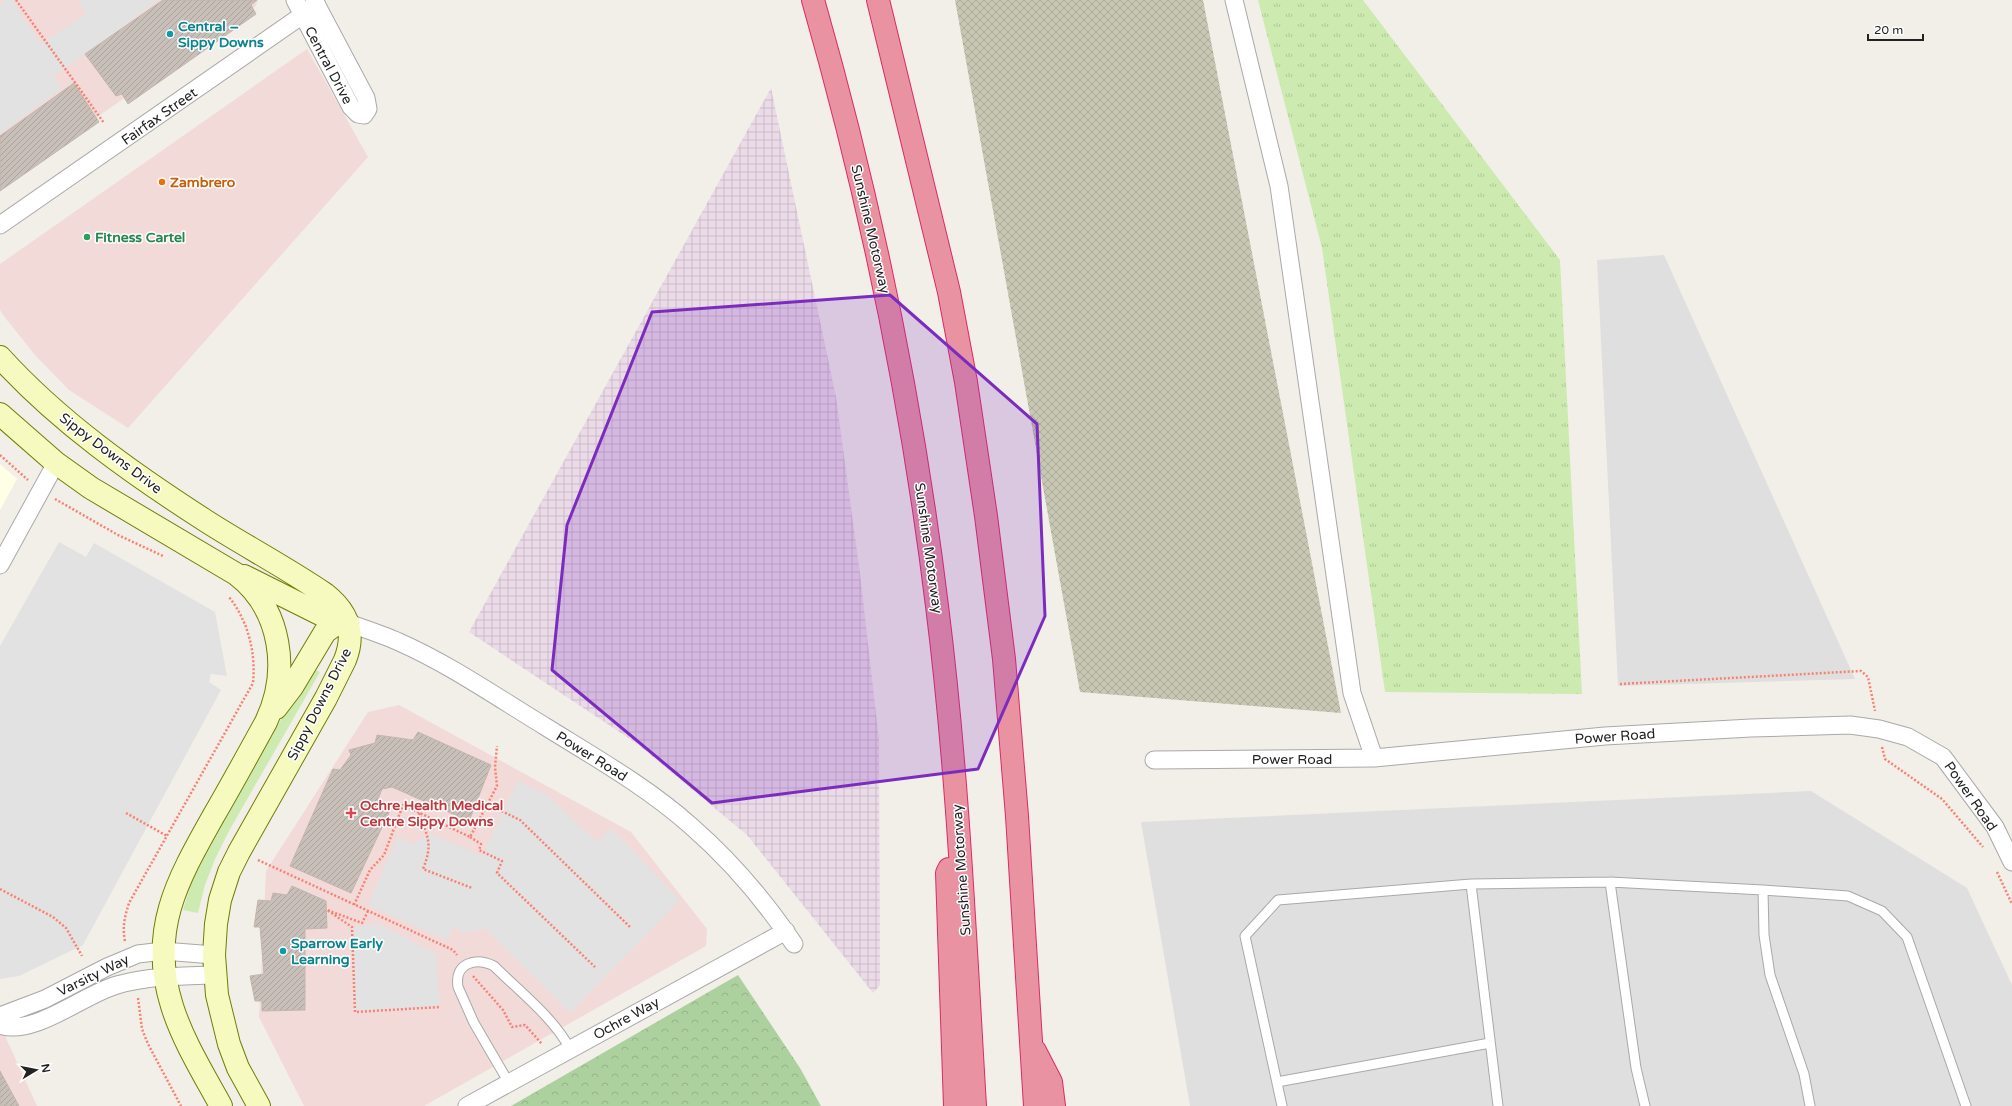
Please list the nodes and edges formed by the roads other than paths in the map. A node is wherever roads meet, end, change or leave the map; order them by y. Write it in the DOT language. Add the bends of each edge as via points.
graph roads {
  1 [pos="813,0"];
  2 [pos="878,0"];
  3 [pos="1234,0"];
  4 [pos="315,2"];
  5 [pos="299,7"];
  6 [pos="0,225"];
  7 [pos="0,357"];
  8 [pos="0,414"];
  9 [pos="56,463"];
  10 [pos="1,562"];
  11 [pos="227,567"];
  12 [pos="348,623"];
  13 [pos="266,722"];
  14 [pos="1374,758"];
  15 [pos="1154,760"];
  16 [pos="960,850"];
  17 [pos="2012,862"];
  18 [pos="1610,882"];
  19 [pos="1471,884"];
  20 [pos="1763,890"];
  21 [pos="790,938"];
  22 [pos="163,951"];
  23 [pos="214,965"];
  24 [pos="164,976"];
  25 [pos="0,1016"];
  26 [pos="0,1026"];
  27 [pos="1031,1043"];
  28 [pos="1490,1043"];
  29 [pos="570,1049"];
  30 [pos="1277,1082"];
  31 [pos="509,1083"];
  32 [pos="221,1106"];
  33 [pos="259,1106"];
  34 [pos="467,1106"];
  35 [pos="955,1106"];
  36 [pos="975,1106"];
  37 [pos="1034,1106"];
  38 [pos="1054,1106"];
  39 [pos="1282,1106"];
  40 [pos="1498,1106"];
  41 [pos="1645,1106"];
  42 [pos="1810,1106"];
  43 [pos="1966,1106"];
  1 -- 16 [label="highway, Sunshine Motorway" via="865,195 909,417 938,609"];
  2 -- 27 [label="highway" via="949,292 966,382 986,516 1004,659 1016,800"];
  3 -- 14 [label="street" via="1279,186 1352,693"];
  4 -- 5 [label="street, Fairfax Street"];
  4 -- 5 [label="street, Central Drive" via="366,98 368,109 364,115 358,114 351,107"];
  5 -- 6 [label="street, Fairfax Street"];
  7 -- 12 [label="main road, Sippy Downs Drive" via="53,409 83,434 205,521 325,594 340,609"];
  8 -- 9 [label="main road"];
  9 -- 10 [label="street"];
  9 -- 11 [label="main road" via="134,514"];
  11 -- 12 [label="main road" via="324,616"];
  11 -- 13 [label="main road" via="246,582 261,602 276,635 280,655 279,678"];
  12 -- 13 [label="main road" via="336,624 325,632 292,687"];
  12 -- 21 [label="street, Power Road" via="390,638 421,653 489,691 623,775 691,826 724,857 753,889"];
  12 -- 23 [label="main road, Sippy Downs Drive" via="351,643 345,660 229,872 216,924"];
  13 -- 22 [label="main road" via="187,862 167,914"];
  14 -- 15 [label="street, Power Road"];
  14 -- 17 [label="street, Power Road" via="1605,736 1850,725 1878,729 1908,737 1943,757 1995,827"];
  16 -- 35 [label="highway" via="947,873"];
  16 -- 36 [label="highway, Sunshine Motorway"];
  18 -- 19 [label="lane"];
  18 -- 20 [label="lane"];
  18 -- 41 [label="lane" via="1636,1068"];
  19 -- 28 [label="lane"];
  19 -- 30 [label="lane" via="1278,900 1244,936"];
  20 -- 42 [label="lane" via="1764,935 1770,975 1804,1074"];
  20 -- 43 [label="lane" via="1848,896 1882,911 1895,923 1907,937"];
  21 -- 29 [label="street, Ochre Way"];
  22 -- 23 [label="street, Varsity Way"];
  22 -- 24 [label="main road"];
  22 -- 25 [label="street, Varsity Way" via="129,957 45,999"];
  23 -- 24 [label="street, Varsity Way"];
  23 -- 33 [label="main road, Sippy Downs Drive" via="229,1044 238,1068"];
  24 -- 26 [label="street, Varsity Way" via="104,990 67,1010 32,1024 8,1028"];
  24 -- 32 [label="main road" via="180,1028"];
  27 -- 37 [label="highway"];
  27 -- 38 [label="highway" via="1051,1082"];
  28 -- 30 [label="lane"];
  28 -- 40 [label="lane"];
  29 -- 31 [label="street, Ochre Way"];
  29 -- 31 [label="lane" via="554,1025 494,966 479,961 464,966 459,971 457,981 462,998"];
  30 -- 39 [label="lane"];
  31 -- 34 [label="street, Ochre Way"];
}
